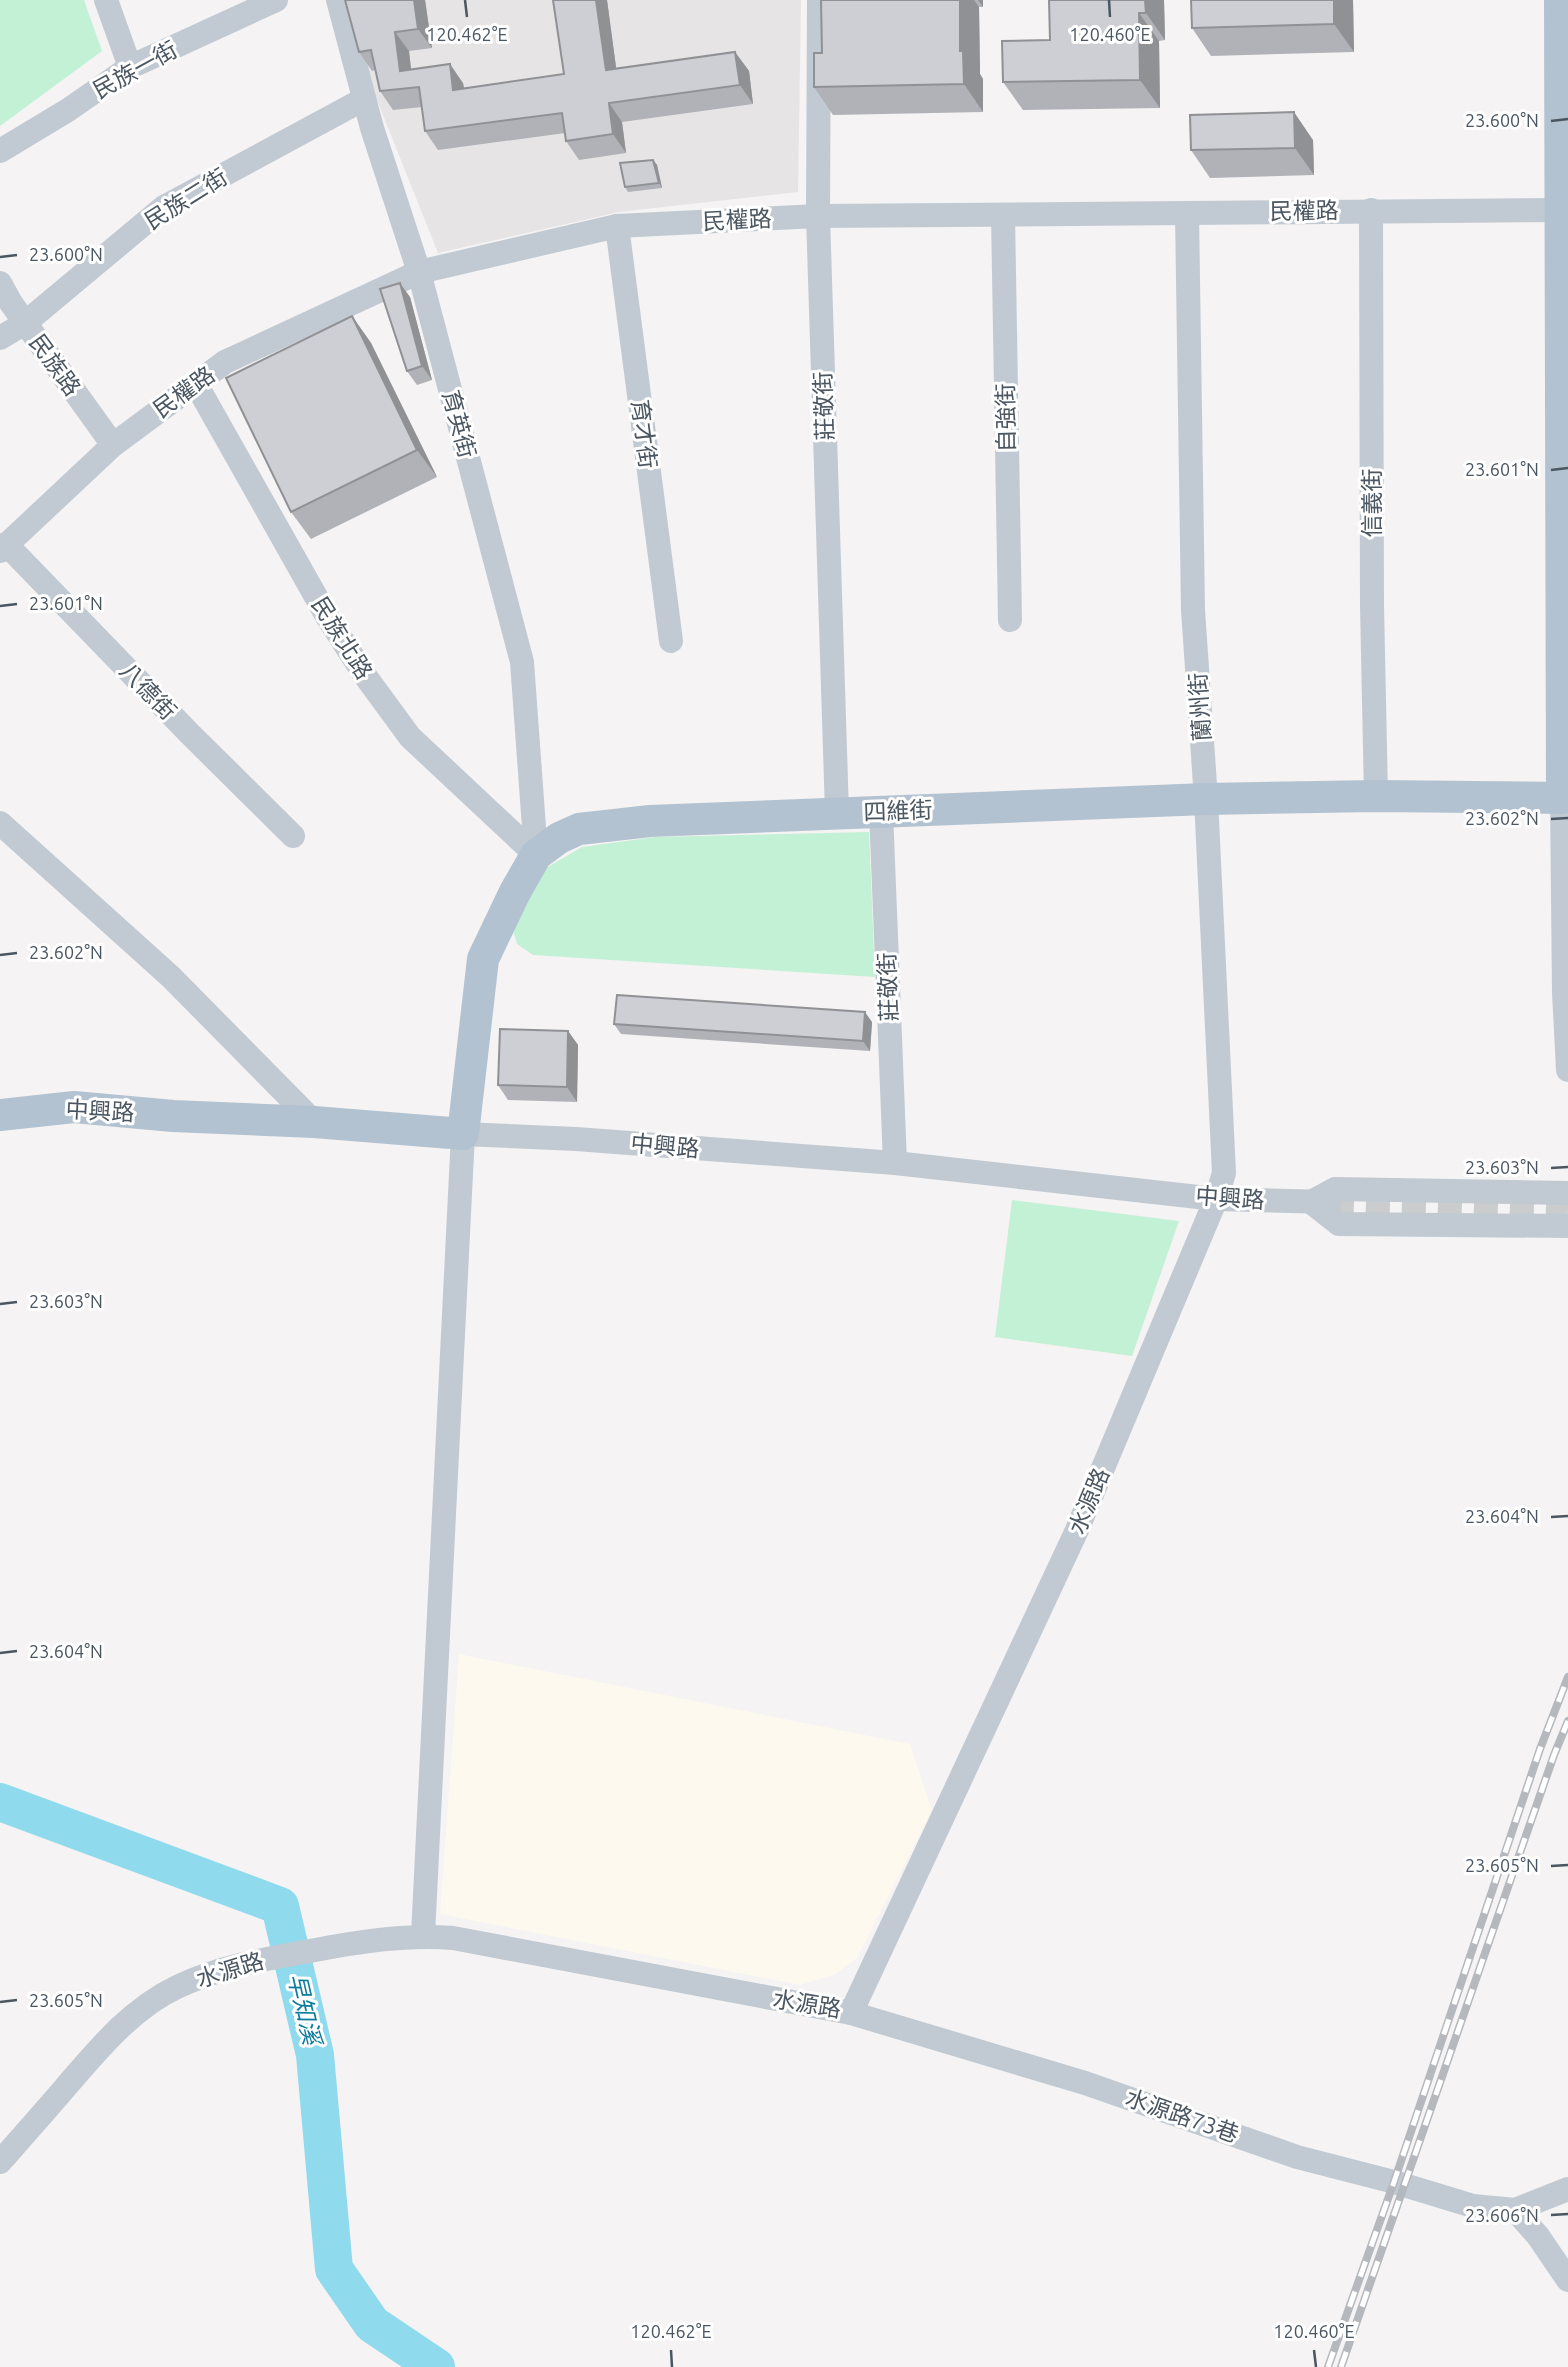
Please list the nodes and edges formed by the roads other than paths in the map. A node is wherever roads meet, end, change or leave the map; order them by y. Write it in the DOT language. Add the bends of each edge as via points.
graph roads {
  1 [pos="106,0"];
  2 [pos="276,0"];
  3 [pos="338,0"];
  4 [pos="819,0"];
  5 [pos="1560,0"];
  6 [pos="130,67"];
  7 [pos="364,99"];
  8 [pos="0,151"];
  9 [pos="1371,210"];
  10 [pos="1564,210"];
  11 [pos="1187,213"];
  12 [pos="1003,215"];
  13 [pos="818,216"];
  14 [pos="617,226"];
  15 [pos="419,272"];
  16 [pos="0,283"];
  17 [pos="25,323"];
  18 [pos="0,338"];
  19 [pos="196,384"];
  20 [pos="1565,393"];
  21 [pos="113,445"];
  22 [pos="1565,517"];
  23 [pos="3,547"];
  24 [pos="1010,620"];
  25 [pos="671,641"];
  26 [pos="1376,796"];
  27 [pos="1565,798"];
  28 [pos="1206,799"];
  29 [pos="881,811"];
  30 [pos="837,813"];
  31 [pos="0,823"];
  32 [pos="293,836"];
  33 [pos="536,855"];
  34 [pos="1568,1070"];
  35 [pos="0,1115"];
  36 [pos="314,1122"];
  37 [pos="463,1134"];
  38 [pos="895,1163"];
  39 [pos="1568,1193"];
  40 [pos="1216,1199"];
  41 [pos="1321,1202"];
  42 [pos="1568,1226"];
  43 [pos="423,1935"];
  44 [pos="851,2013"];
  45 [pos="0,2162"];
  46 [pos="1568,2189"];
  47 [pos="1516,2210"];
  48 [pos="1568,2280"];
  1 -- 6 [label="street"];
  2 -- 6 [label="street, 民族一街"];
  3 -- 7 [label="street, 育英街"];
  4 -- 13 [label="street, 莊敬街"];
  5 -- 10 [label="main road"];
  6 -- 8 [label="street, 民族一街"];
  7 -- 15 [label="street, 育英街"];
  7 -- 17 [label="street, 民族二街" via="164,206"];
  9 -- 10 [label="street, 民權路"];
  9 -- 11 [label="street, 民權路"];
  9 -- 26 [label="street, 信義街"];
  10 -- 20 [label="main road"];
  11 -- 12 [label="street, 民權路"];
  11 -- 28 [label="street, 蘭州街" via="1194,610"];
  12 -- 13 [label="street, 民權路"];
  12 -- 24 [label="street, 自強街"];
  13 -- 14 [label="street, 民權路"];
  13 -- 30 [label="street, 莊敬街"];
  14 -- 15 [label="street, 民權路"];
  14 -- 25 [label="street, 育才街"];
  15 -- 19 [label="street, 民權路" via="225,362"];
  15 -- 33 [label="street, 育英街" via="522,662"];
  16 -- 17 [label="street, 民族路"];
  17 -- 18 [label="street, 民族二街"];
  17 -- 21 [label="street, 民族路"];
  19 -- 21 [label="street, 民權路"];
  19 -- 33 [label="street, 民族北路" via="366,677 410,737"];
  20 -- 22 [label="main road"];
  21 -- 23 [label="street, 民權路"];
  22 -- 27 [label="main road"];
  23 -- 32 [label="street, 八德街"];
  26 -- 27 [label="main road, 四維街"];
  26 -- 28 [label="main road, 四維街"];
  27 -- 34 [label="street"];
  28 -- 29 [label="main road, 四維街"];
  28 -- 40 [label="street, 蘭州街" via="1224,1173"];
  29 -- 30 [label="main road, 四維街"];
  29 -- 38 [label="street, 莊敬街"];
  30 -- 33 [label="main road, 四維街" via="650,821 579,829"];
  31 -- 36 [label="street" via="171,978"];
  33 -- 37 [label="main road, 四維街" via="483,959"];
  35 -- 36 [label="main road, 中興路" via="74,1107"];
  36 -- 37 [label="main road, 中興路"];
  37 -- 38 [label="street, 中興路"];
  37 -- 43 [label="street"];
  38 -- 40 [label="street, 中興路"];
  39 -- 41 [label="street" via="1335,1189"];
  40 -- 41 [label="street, 中興路"];
  40 -- 44 [label="street, 水源路" via="1077,1530"];
  41 -- 42 [label="street" via="1339,1224"];
  43 -- 44 [label="street, 水源路"];
  43 -- 45 [label="street, 水源路" via="266,1958 177,1987 108,2038"];
  44 -- 47 [label="street, 水源路73巷" via="1085,2083 1297,2157 1473,2206"];
  46 -- 47 [label="street"];
  47 -- 48 [label="street"];
}
